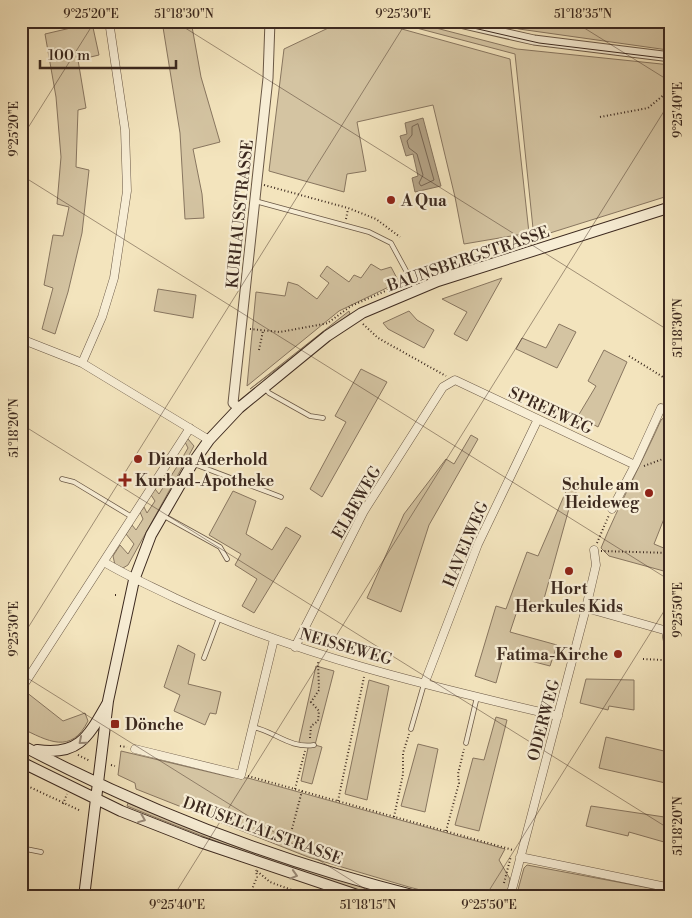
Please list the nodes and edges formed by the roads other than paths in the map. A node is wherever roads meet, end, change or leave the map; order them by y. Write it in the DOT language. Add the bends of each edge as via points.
graph roads {
  1 [pos="109,21"];
  2 [pos="270,21"];
  3 [pos="451,21"];
  4 [pos="671,57"];
  5 [pos="21,176"];
  6 [pos="255,201"];
  7 [pos="21,202"];
  8 [pos="671,207"];
  9 [pos="416,289"];
  10 [pos="21,338"];
  11 [pos="82,363"];
  12 [pos="455,380"];
  13 [pos="264,387"];
  14 [pos="239,408"];
  15 [pos="671,412"];
  16 [pos="323,418"];
  17 [pos="538,419"];
  18 [pos="190,428"];
  19 [pos="209,440"];
  20 [pos="192,464"];
  21 [pos="635,465"];
  22 [pos="62,479"];
  23 [pos="281,497"];
  24 [pos="612,509"];
  25 [pos="162,515"];
  26 [pos="132,518"];
  27 [pos="594,550"];
  28 [pos="226,559"];
  29 [pos="104,562"];
  30 [pos="134,580"];
  31 [pos="586,608"];
  32 [pos="219,618"];
  33 [pos="668,632"];
  34 [pos="274,639"];
  35 [pos="295,647"];
  36 [pos="204,658"];
  37 [pos="667,662"];
  38 [pos="425,682"];
  39 [pos="21,689"];
  40 [pos="477,697"];
  41 [pos="108,701"];
  42 [pos="558,716"];
  43 [pos="252,727"];
  44 [pos="411,729"];
  45 [pos="466,743"];
  46 [pos="309,746"];
  47 [pos="25,747"];
  48 [pos="135,749"];
  49 [pos="21,762"];
  50 [pos="99,782"];
  51 [pos="97,800"];
  52 [pos="21,848"];
  53 [pos="41,852"];
  54 [pos="520,857"];
  55 [pos="671,888"];
  56 [pos="84,897"];
  57 [pos="363,897"];
  58 [pos="420,897"];
  59 [pos="510,897"];
  1 -- 11 [label="street" via="125,130 127,191 114,278 102,318"];
  2 -- 6 [label="street, KURHAUSSTRASSE" via="268,78"];
  3 -- 4 [label="street" via="534,40"];
  5 -- 7 [label="street"];
  6 -- 9 [label="lane" via="368,232 391,243"];
  6 -- 14 [label="street, KURHAUSSTRASSE" via="234,403"];
  8 -- 9 [label="main road, BAUNSBERGSTRASSE"];
  9 -- 13 [label="main road, BAUNSBERGSTRASSE" via="357,316"];
  10 -- 11 [label="street"];
  11 -- 18 [label="street"];
  12 -- 17 [label="street, SPREEWEG"];
  12 -- 35 [label="street, ELBEWEG" via="443,387 364,511"];
  13 -- 14 [label="main road, BAUNSBERGSTRASSE"];
  13 -- 16 [label="lane" via="310,416"];
  14 -- 19 [label="main road, BAUNSBERGSTRASSE"];
  15 -- 21 [label="street" via="661,408"];
  17 -- 21 [label="street, SPREEWEG"];
  17 -- 38 [label="street, HAVELWEG" via="478,544"];
  18 -- 19 [label="street"];
  18 -- 26 [label="street"];
  19 -- 20 [label="main road, BAUNSBERGSTRASSE"];
  20 -- 23 [label="lane"];
  20 -- 25 [label="main road, BAUNSBERGSTRASSE"];
  21 -- 24 [label="street"];
  22 -- 26 [label="lane" via="74,482"];
  25 -- 28 [label="lane" via="220,547"];
  25 -- 30 [label="main road, BAUNSBERGSTRASSE"];
  26 -- 29 [label="street"];
  27 -- 31 [label="street, ODERWEG" via="596,565"];
  29 -- 30 [label="street"];
  29 -- 39 [label="street"];
  30 -- 32 [label="street, NEISSEWEG"];
  30 -- 41 [label="main road, BAUNSBERGSTRASSE"];
  31 -- 33 [label="street"];
  31 -- 42 [label="street, ODERWEG"];
  32 -- 34 [label="street, NEISSEWEG"];
  32 -- 36 [label="lane"];
  33 -- 37 [label="street"];
  34 -- 35 [label="street, NEISSEWEG"];
  34 -- 43 [label="street"];
  35 -- 38 [label="street, NEISSEWEG"];
  38 -- 40 [label="street, NEISSEWEG"];
  38 -- 44 [label="lane"];
  40 -- 42 [label="street, NEISSEWEG"];
  40 -- 45 [label="lane"];
  41 -- 47 [label="main road, one-way" via="88,737 81,743 57,751"];
  41 -- 50 [label="main road, BAUNSBERGSTRASSE"];
  42 -- 54 [label="street, ODERWEG"];
  43 -- 46 [label="lane" via="263,729 279,740"];
  43 -- 48 [label="street" via="241,774"];
  47 -- 50 [label="main road, DRUSELTALSTRASSE"];
  49 -- 51 [label="main road, DRUSELTALSTRASSE"];
  50 -- 51 [label="main road"];
  50 -- 58 [label="main road, DRUSELTALSTRASSE" via="219,833"];
  51 -- 56 [label="main road"];
  51 -- 57 [label="main road, DRUSELTALSTRASSE, one-way" via="200,842"];
  52 -- 53 [label="lane"];
  54 -- 55 [label="street"];
  54 -- 59 [label="street, ODERWEG"];
}
